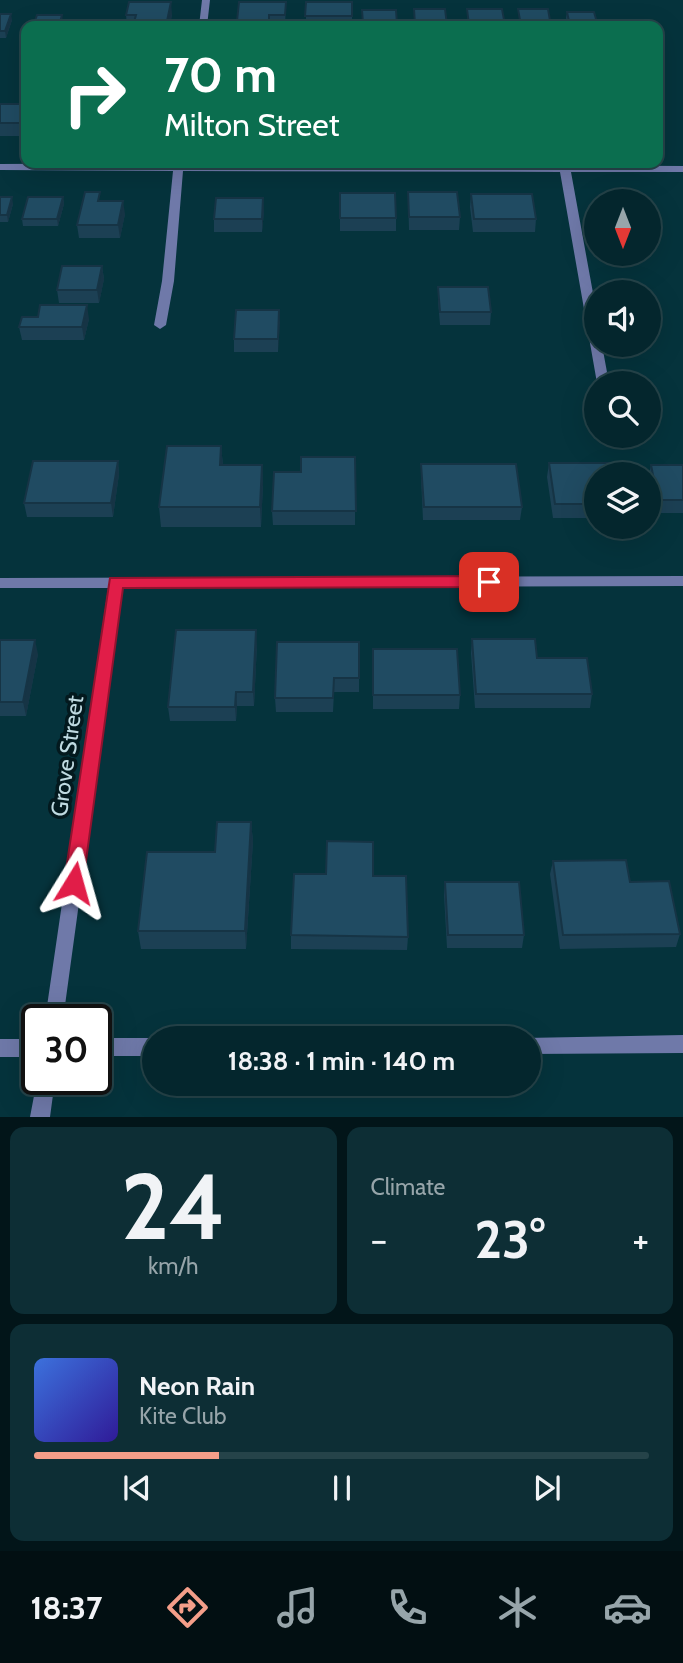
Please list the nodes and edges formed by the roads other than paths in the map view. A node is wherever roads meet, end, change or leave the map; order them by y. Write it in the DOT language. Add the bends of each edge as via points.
graph roads {
  1 [pos="206,0"];
  2 [pos="204,21"];
  3 [pos="0,167"];
  4 [pos="21,167"];
  5 [pos="179,168"];
  6 [pos="468,168"];
  7 [pos="565,169"];
  8 [pos="683,170"];
  9 [pos="160,325"];
  10 [pos="601,371"];
  11 [pos="683,581"];
  12 [pos="116,582"];
  13 [pos="0,583"];
  14 [pos="56,1004"];
  15 [pos="683,1044"];
  16 [pos="541,1045"];
  17 [pos="112,1047"];
  18 [pos="142,1047"];
  19 [pos="0,1048"];
  20 [pos="21,1048"];
  21 [pos="44,1095"];
  22 [pos="40,1117"];
  1 -- 2 [label="street"];
  3 -- 4 [label="street"];
  5 -- 9 [label="street"];
  6 -- 7 [label="street"];
  7 -- 8 [label="street"];
  7 -- 10 [label="street"];
  11 -- 12 [label="street"];
  12 -- 13 [label="street"];
  12 -- 14 [label="street, Grove Street"];
  15 -- 16 [label="street"];
  17 -- 18 [label="street"];
  19 -- 20 [label="street"];
  21 -- 22 [label="street"];
}
